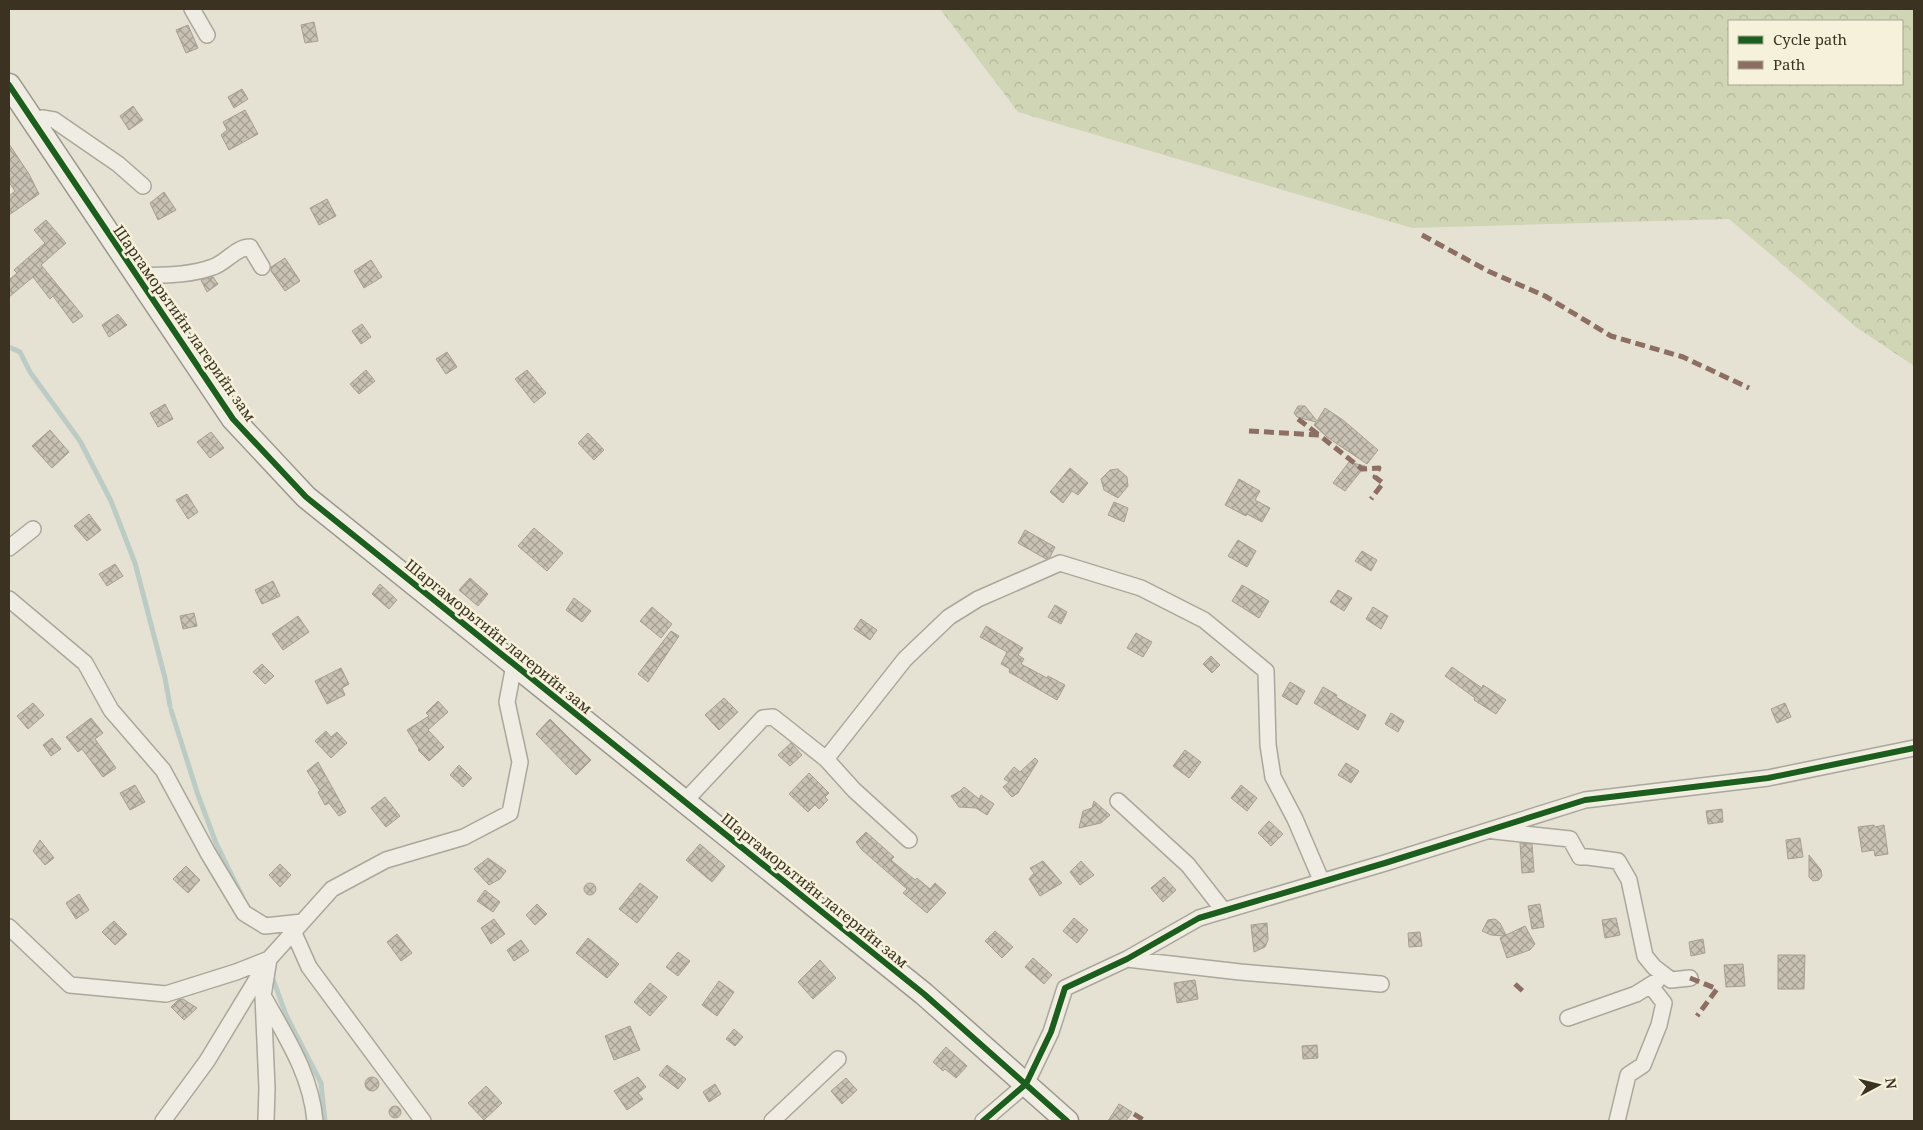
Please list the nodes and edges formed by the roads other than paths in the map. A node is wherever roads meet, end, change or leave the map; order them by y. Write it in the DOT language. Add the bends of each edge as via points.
graph roads {
  1 [pos="192,9"];
  2 [pos="207,35"];
  3 [pos="9,85"];
  4 [pos="34,123"];
  5 [pos="143,186"];
  6 [pos="262,267"];
  7 [pos="137,276"];
  8 [pos="32,529"];
  9 [pos="9,548"];
  10 [pos="9,599"];
  11 [pos="514,665"];
  12 [pos="1914,748"];
  13 [pos="826,759"];
  14 [pos="1118,801"];
  15 [pos="685,802"];
  16 [pos="1488,830"];
  17 [pos="910,840"];
  18 [pos="1322,882"];
  19 [pos="1224,911"];
  20 [pos="9,926"];
  21 [pos="298,927"];
  22 [pos="1127,958"];
  23 [pos="269,959"];
  24 [pos="1665,976"];
  25 [pos="1690,978"];
  26 [pos="1381,984"];
  27 [pos="1650,985"];
  28 [pos="263,996"];
  29 [pos="1568,1018"];
  30 [pos="838,1059"];
  31 [pos="1026,1084"];
  32 [pos="163,1121"];
  33 [pos="266,1121"];
  34 [pos="315,1121"];
  35 [pos="423,1121"];
  36 [pos="772,1121"];
  37 [pos="983,1121"];
  38 [pos="1067,1121"];
  39 [pos="1616,1121"];
  1 -- 2 [label="street"];
  3 -- 4 [label="street, Шаргаморьтийн лагерийн зам"];
  4 -- 5 [label="street" via="42,118 54,120 118,164"];
  4 -- 7 [label="street, Шаргаморьтийн лагерийн зам"];
  6 -- 7 [label="street" via="250,247 244,247 216,267 189,274"];
  7 -- 11 [label="street, Шаргаморьтийн лагерийн зам" via="233,419 306,497"];
  8 -- 9 [label="street"];
  10 -- 21 [label="street" via="85,663 111,710 163,770 244,913 264,926"];
  11 -- 15 [label="street, Шаргаморьтийн лагерийн зам"];
  11 -- 21 [label="street" via="507,702 520,762 510,813 464,838 386,860 332,889"];
  12 -- 16 [label="street" via="1768,778 1585,800"];
  13 -- 15 [label="street" via="773,717 763,718"];
  13 -- 17 [label="street" via="854,790"];
  13 -- 18 [label="street" via="905,659 948,617 978,599 1060,563 1141,588 1204,620 1266,672 1268,745 1273,776"];
  14 -- 19 [label="street" via="1188,864"];
  15 -- 31 [label="street, Шаргаморьтийн лагерийн зам" via="924,994"];
  16 -- 18 [label="street"];
  16 -- 24 [label="street" via="1570,839 1580,857 1618,862 1629,880 1645,956"];
  18 -- 19 [label="street"];
  19 -- 22 [label="street" via="1199,918"];
  20 -- 23 [label="street" via="70,985 166,994"];
  21 -- 23 [label="street"];
  21 -- 35 [label="street" via="309,967"];
  22 -- 26 [label="street"];
  22 -- 31 [label="street" via="1065,988 1051,1032"];
  23 -- 28 [label="street"];
  23 -- 32 [label="street" via="207,1061"];
  24 -- 25 [label="street" via="1671,980"];
  24 -- 27 [label="street"];
  27 -- 29 [label="street" via="1636,994"];
  27 -- 39 [label="street" via="1664,1003 1659,1025 1643,1065 1628,1075"];
  28 -- 33 [label="street"];
  28 -- 34 [label="street" via="303,1069 313,1101"];
  30 -- 36 [label="street"];
  31 -- 37 [label="street"];
  31 -- 38 [label="street, Шаргаморьтийн лагерийн зам"];
}
